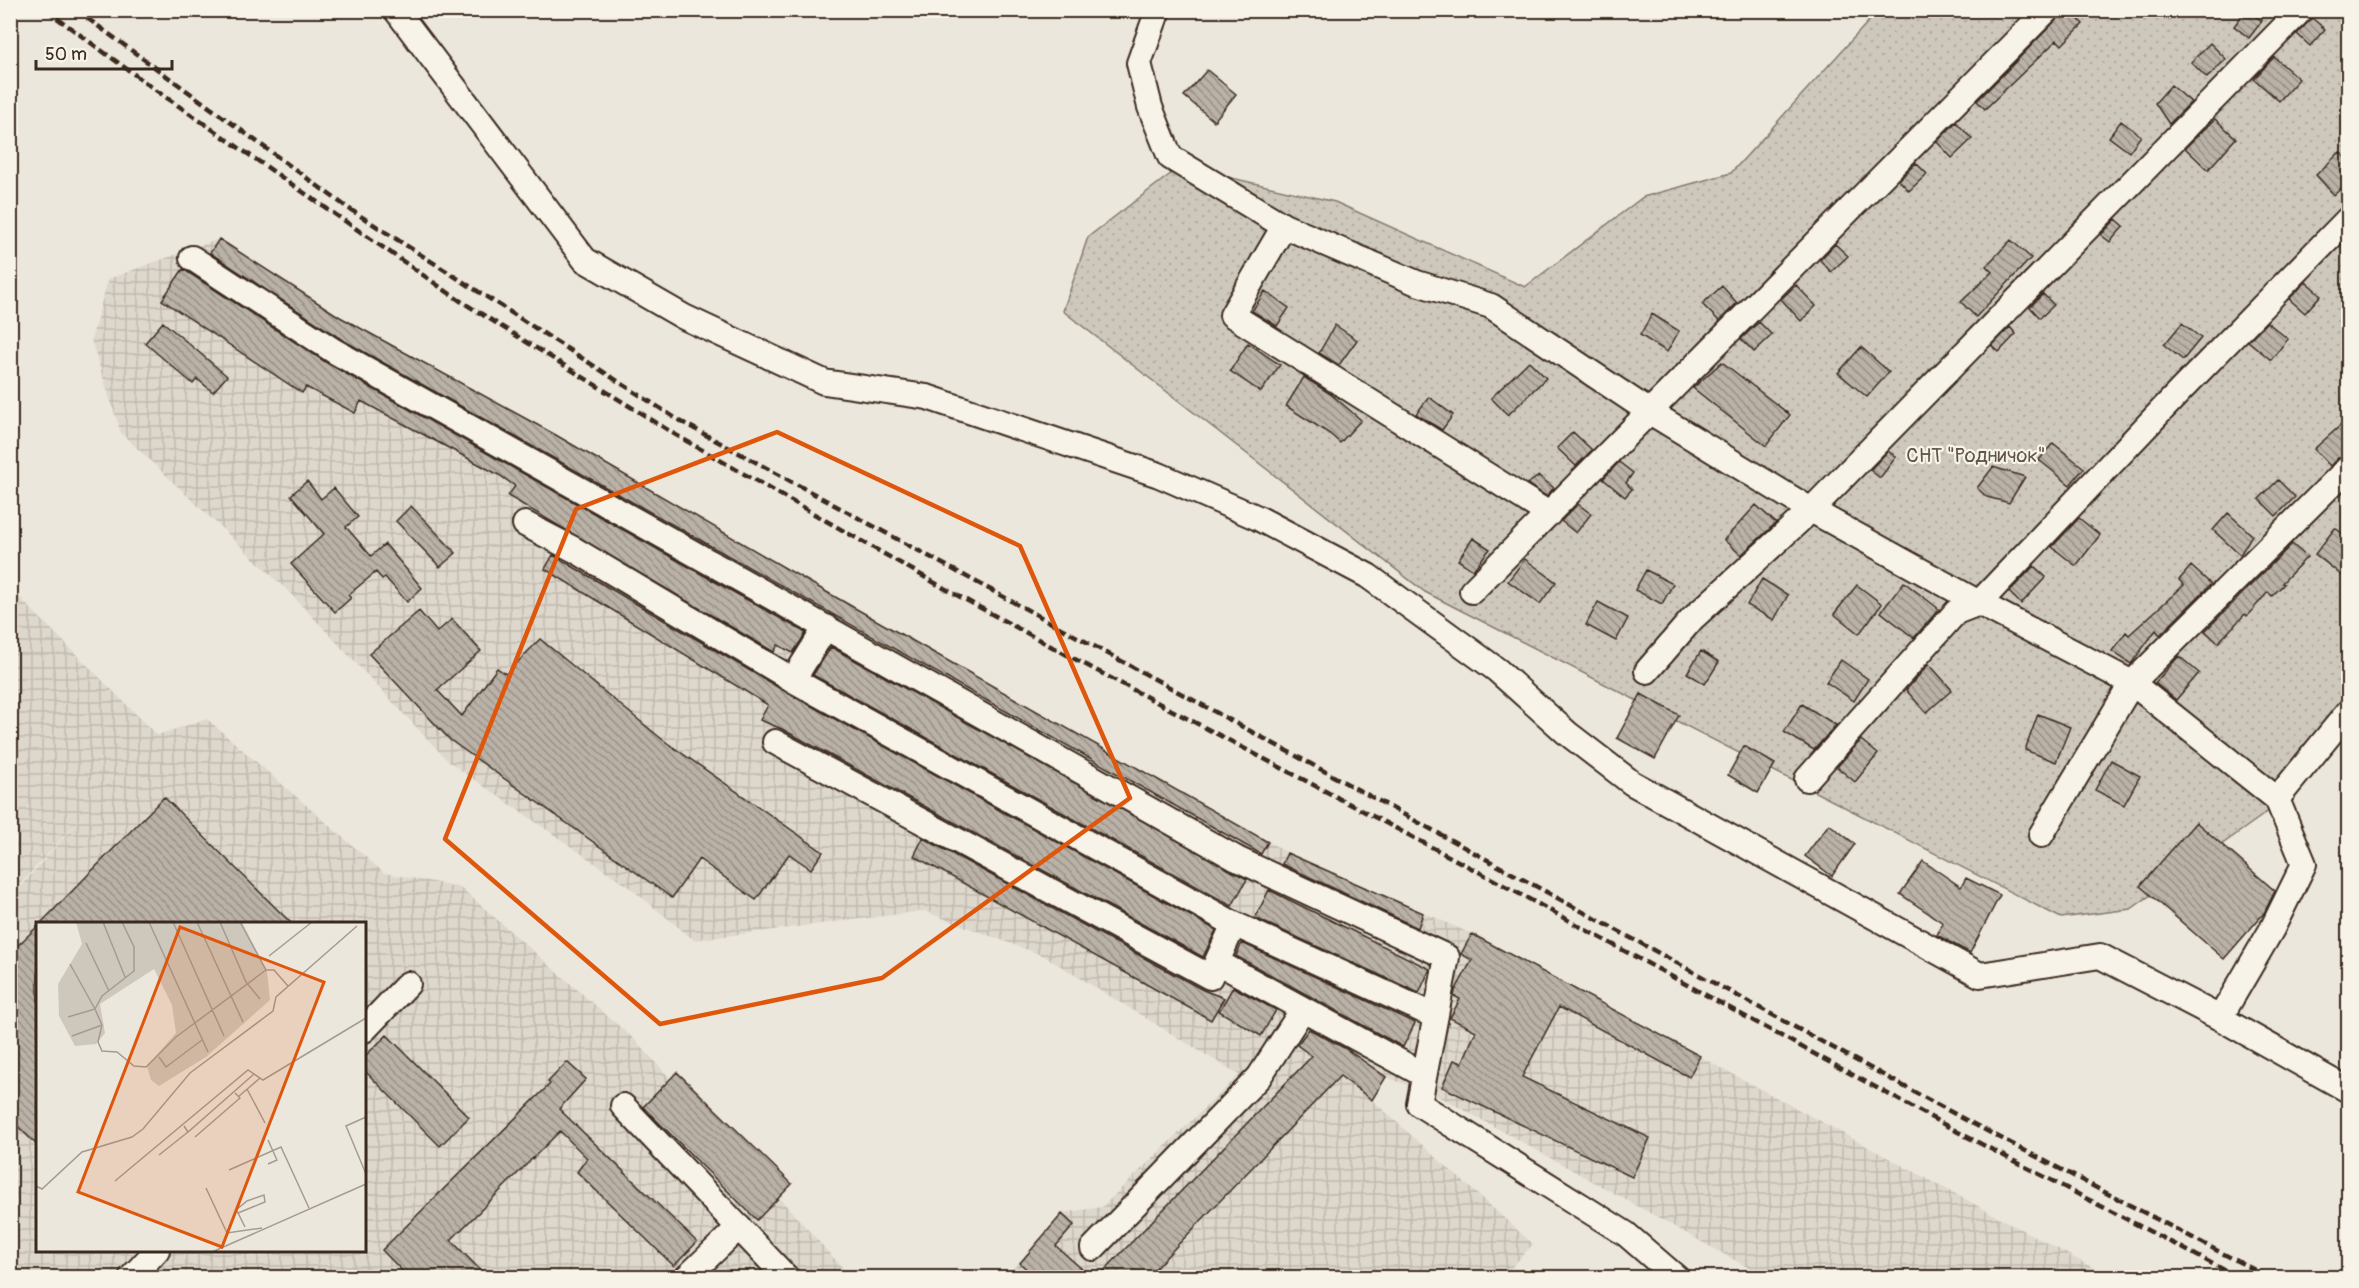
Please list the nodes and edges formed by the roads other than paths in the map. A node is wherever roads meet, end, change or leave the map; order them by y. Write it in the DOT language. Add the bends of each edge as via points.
graph roads {
  1 [pos="396,10"];
  2 [pos="1158,10"];
  3 [pos="2047,10"];
  4 [pos="2301,10"];
  5 [pos="2349,219"];
  6 [pos="1284,226"];
  7 [pos="192,258"];
  8 [pos="1650,412"];
  9 [pos="2349,468"];
  10 [pos="1811,510"];
  11 [pos="1549,514"];
  12 [pos="525,524"];
  13 [pos="1472,591"];
  14 [pos="1979,603"];
  15 [pos="826,627"];
  16 [pos="1647,670"];
  17 [pos="793,680"];
  18 [pos="2132,683"];
  19 [pos="2349,712"];
  20 [pos="775,742"];
  21 [pos="1807,779"];
  22 [pos="2277,799"];
  23 [pos="2041,836"];
  24 [pos="1234,924"];
  25 [pos="1217,962"];
  26 [pos="408,984"];
  27 [pos="1303,1009"];
  28 [pos="1435,1016"];
  29 [pos="2220,1018"];
  30 [pos="366,1028"];
  31 [pos="1424,1075"];
  32 [pos="2349,1090"];
  33 [pos="622,1106"];
  34 [pos="739,1227"];
  35 [pos="1093,1248"];
  36 [pos="156,1252"];
  37 [pos="131,1278"];
  38 [pos="686,1278"];
  39 [pos="787,1278"];
  40 [pos="1677,1278"];
  1 -- 29 [label="street" via="585,260 684,317 824,382 927,398 1159,475 1258,518 1368,576 1497,670 1567,733 1632,783 1980,975 2100,956"];
  2 -- 6 [label="street" via="1139,63 1150,107 1170,157"];
  3 -- 8 [label="street"];
  4 -- 10 [label="street"];
  5 -- 14 [label="street"];
  6 -- 8 [label="street" via="1418,283 1491,306"];
  6 -- 11 [label="street" via="1232,315"];
  7 -- 15 [label="street" via="334,351"];
  8 -- 10 [label="street"];
  8 -- 11 [label="street"];
  9 -- 18 [label="street"];
  10 -- 14 [label="street"];
  10 -- 16 [label="street" via="1692,619"];
  11 -- 13 [label="street"];
  12 -- 17 [label="street"];
  14 -- 18 [label="street"];
  14 -- 21 [label="street" via="1956,612"];
  15 -- 17 [label="street"];
  15 -- 28 [label="street" via="1237,859 1447,957"];
  17 -- 24 [label="street"];
  18 -- 22 [label="street"];
  18 -- 23 [label="street"];
  19 -- 22 [label="street"];
  20 -- 25 [label="street" via="1210,977"];
  22 -- 29 [label="street" via="2304,864 2272,929"];
  24 -- 25 [label="street"];
  24 -- 28 [label="street"];
  25 -- 27 [label="street"];
  26 -- 30 [label="street"];
  27 -- 31 [label="street"];
  27 -- 35 [label="street" via="1258,1077"];
  28 -- 31 [label="street"];
  29 -- 32 [label="street"];
  31 -- 40 [label="street" via="1419,1104 1626,1234"];
  33 -- 34 [label="street"];
  34 -- 38 [label="street"];
  34 -- 39 [label="street"];
  36 -- 37 [label="street"];
}
